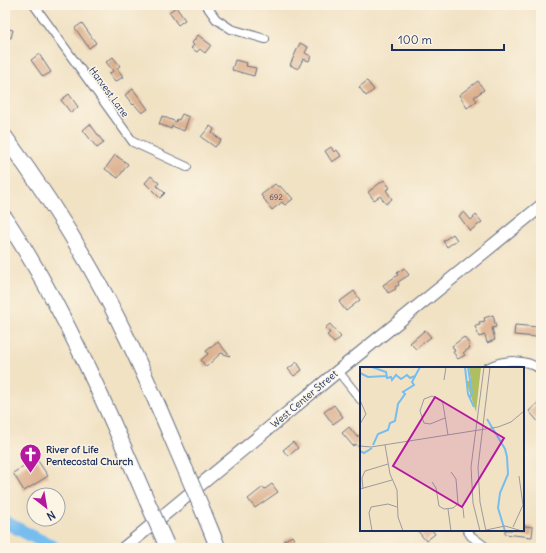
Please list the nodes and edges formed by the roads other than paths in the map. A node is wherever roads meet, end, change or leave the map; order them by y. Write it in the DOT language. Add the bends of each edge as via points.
graph roads {
  1 [pos="32,5"];
  2 [pos="206,5"];
  3 [pos="265,39"];
  4 [pos="5,138"];
  5 [pos="187,167"];
  6 [pos="541,206"];
  7 [pos="5,218"];
  8 [pos="489,367"];
  9 [pos="541,370"];
  10 [pos="338,371"];
  11 [pos="360,399"];
  12 [pos="468,531"];
  13 [pos="167,546"];
  14 [pos="124,548"];
  15 [pos="218,548"];
  16 [pos="487,548"];
  1 -- 5 [label="street, Harvest Lane" via="133,142"];
  2 -- 3 [label="street" via="216,19 231,29"];
  4 -- 15 [label="highway, bridge" via="66,226 106,297 145,376"];
  6 -- 10 [label="street, West Center Street"];
  7 -- 13 [label="highway, bridge" via="69,327 103,398"];
  8 -- 9 [label="street" via="497,362 518,361"];
  10 -- 11 [label="street"];
  10 -- 14 [label="street, West Center Street"];
  12 -- 16 [label="street"];
}
